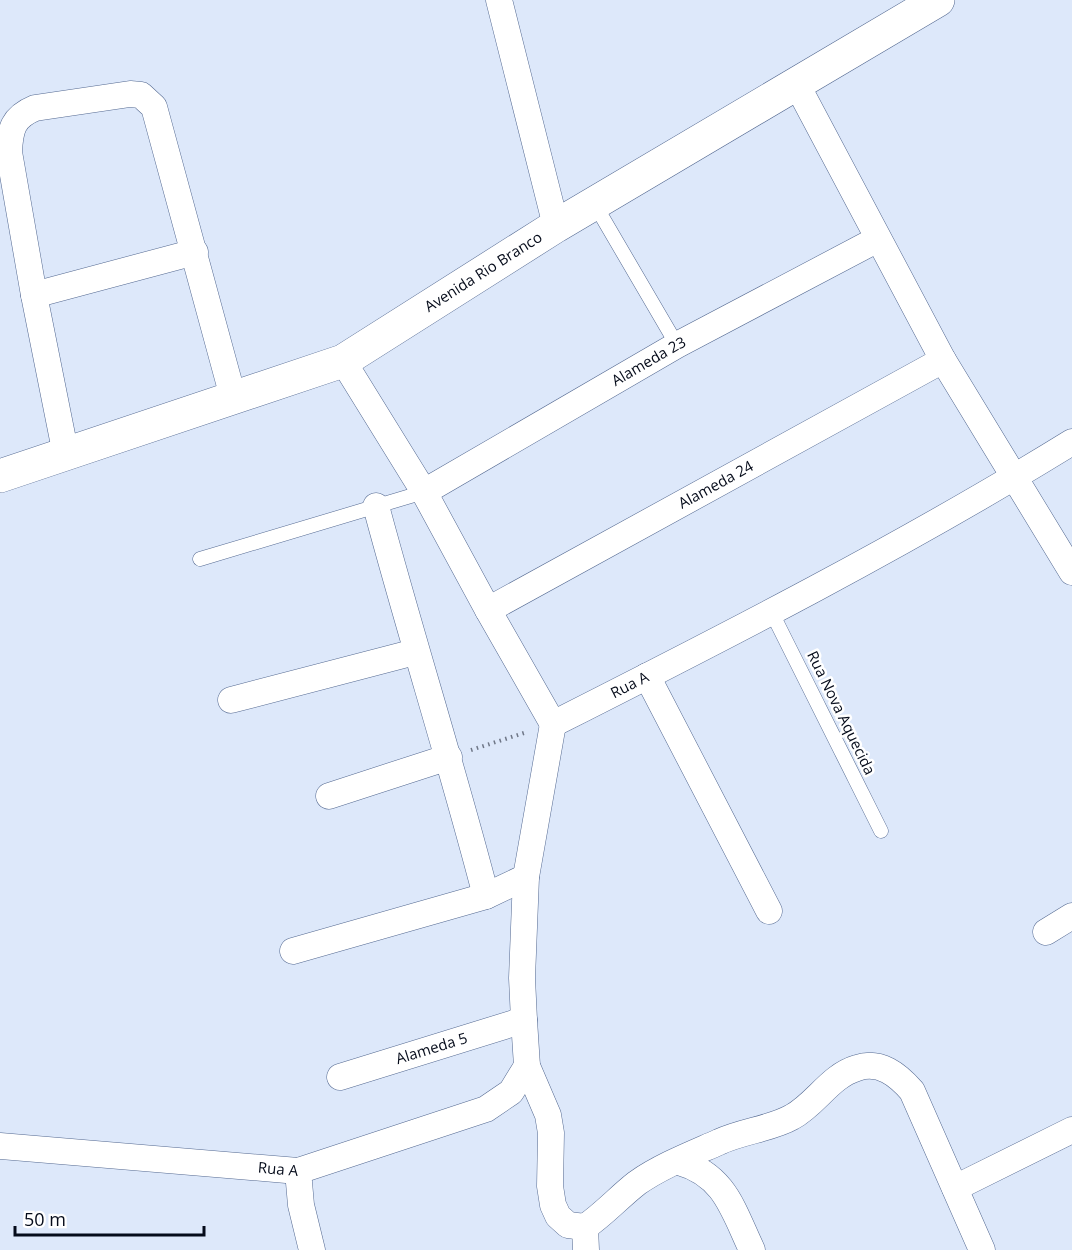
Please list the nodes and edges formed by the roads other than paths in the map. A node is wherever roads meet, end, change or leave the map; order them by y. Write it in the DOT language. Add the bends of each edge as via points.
graph roads {
  1 [pos="499,0"];
  2 [pos="938,0"];
  3 [pos="796,83"];
  4 [pos="594,203"];
  5 [pos="556,226"];
  6 [pos="878,239"];
  7 [pos="195,252"];
  8 [pos="34,295"];
  9 [pos="677,345"];
  10 [pos="943,360"];
  11 [pos="343,361"];
  12 [pos="233,397"];
  13 [pos="1072,442"];
  14 [pos="66,454"];
  15 [pos="0,476"];
  16 [pos="1014,478"];
  17 [pos="424,492"];
  18 [pos="376,506"];
  19 [pos="200,559"];
  20 [pos="1072,572"];
  21 [pos="488,610"];
  22 [pos="771,611"];
  23 [pos="415,652"];
  24 [pos="647,676"];
  25 [pos="231,700"];
  26 [pos="553,724"];
  27 [pos="449,757"];
  28 [pos="329,796"];
  29 [pos="881,831"];
  30 [pos="526,877"];
  31 [pos="486,896"];
  32 [pos="769,911"];
  33 [pos="1072,916"];
  34 [pos="1046,932"];
  35 [pos="293,951"];
  36 [pos="524,1020"];
  37 [pos="527,1066"];
  38 [pos="340,1077"];
  39 [pos="1072,1130"];
  40 [pos="0,1146"];
  41 [pos="679,1162"];
  42 [pos="298,1171"];
  43 [pos="955,1188"];
  44 [pos="585,1238"];
  45 [pos="312,1250"];
  46 [pos="752,1250"];
  47 [pos="982,1250"];
  1 -- 5 [label="street"];
  2 -- 3 [label="street, Avenida Rio Branco"];
  3 -- 4 [label="street, Avenida Rio Branco"];
  3 -- 6 [label="street"];
  4 -- 5 [label="street, Avenida Rio Branco"];
  4 -- 9 [label="lane"];
  5 -- 11 [label="street, Avenida Rio Branco"];
  6 -- 9 [label="street, Alameda 23"];
  6 -- 10 [label="street"];
  7 -- 8 [label="street"];
  7 -- 8 [label="street" via="161,124 149,100 130,94 35,108 15,120 9,152"];
  7 -- 12 [label="street"];
  8 -- 14 [label="street"];
  9 -- 17 [label="street, Alameda 23"];
  10 -- 16 [label="street"];
  10 -- 21 [label="street, Alameda 24"];
  11 -- 12 [label="street, Avenida Rio Branco"];
  11 -- 17 [label="street"];
  12 -- 14 [label="street, Avenida Rio Branco"];
  13 -- 16 [label="street, Rua A"];
  14 -- 15 [label="street, Avenida Rio Branco"];
  16 -- 20 [label="street"];
  16 -- 22 [label="street, Rua A"];
  17 -- 18 [label="lane"];
  17 -- 21 [label="street"];
  18 -- 19 [label="lane"];
  18 -- 23 [label="street"];
  21 -- 26 [label="street"];
  22 -- 24 [label="street, Rua A"];
  22 -- 29 [label="lane, Rua Nova Aquecida"];
  23 -- 25 [label="street"];
  23 -- 27 [label="street"];
  24 -- 26 [label="street, Rua A"];
  24 -- 32 [label="street"];
  26 -- 30 [label="street"];
  27 -- 28 [label="street"];
  27 -- 31 [label="street"];
  30 -- 31 [label="street"];
  30 -- 36 [label="street"];
  31 -- 35 [label="street"];
  33 -- 34 [label="street"];
  36 -- 37 [label="street"];
  36 -- 38 [label="street, Alameda 5"];
  37 -- 42 [label="street, Rua A" via="511,1092 486,1110"];
  37 -- 44 [label="street" via="548,1115 553,1205 558,1216"];
  39 -- 43 [label="street"];
  40 -- 42 [label="street, Rua A"];
  41 -- 43 [label="street" via="735,1135 789,1119 837,1079 870,1066 899,1076 912,1091"];
  41 -- 44 [label="street" via="637,1184"];
  41 -- 46 [label="street" via="699,1167 713,1179 728,1198"];
  42 -- 45 [label="street"];
  43 -- 47 [label="street"];
}
